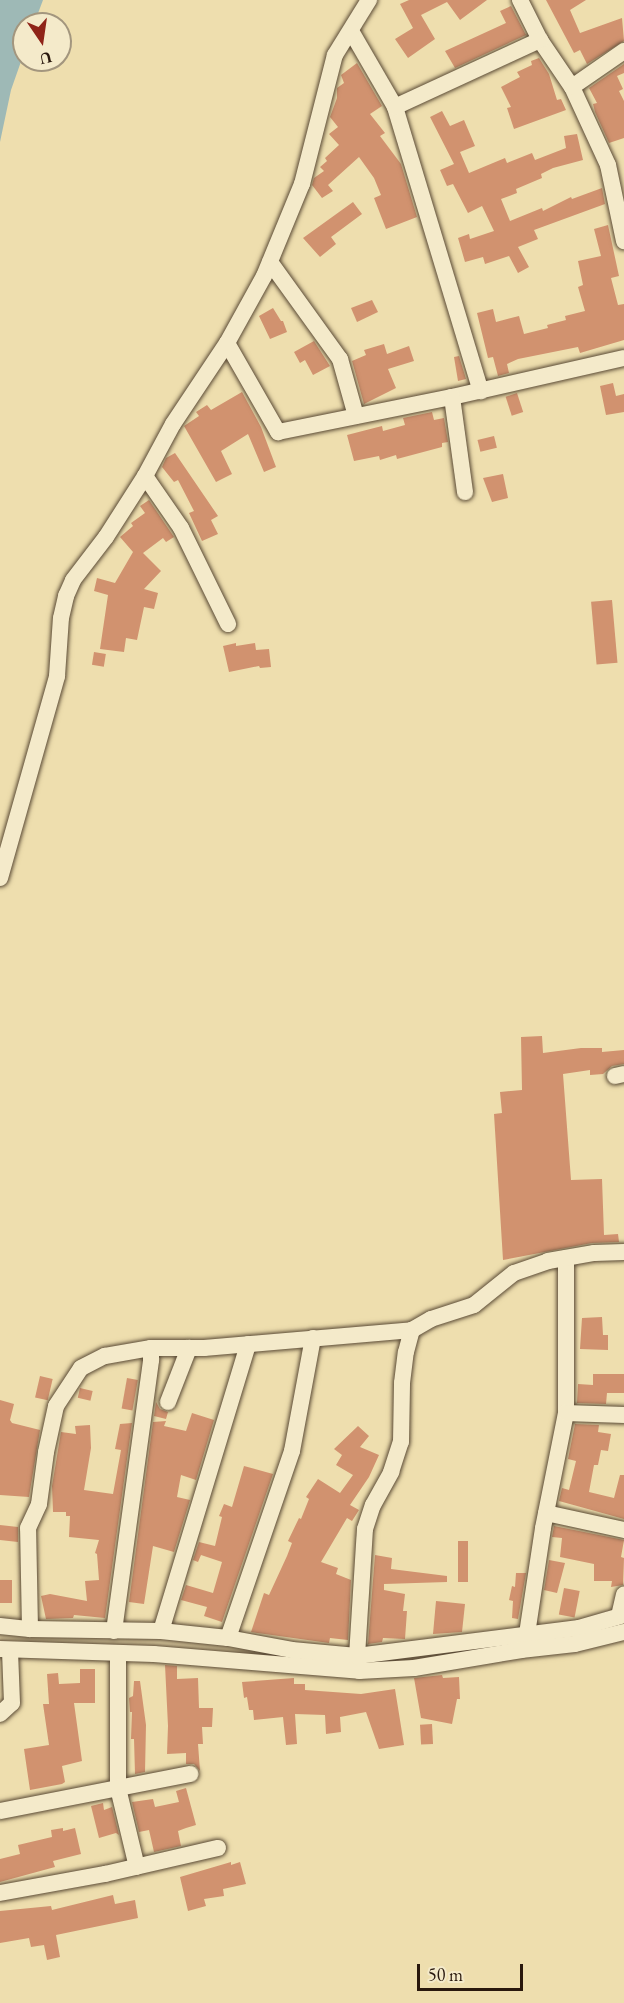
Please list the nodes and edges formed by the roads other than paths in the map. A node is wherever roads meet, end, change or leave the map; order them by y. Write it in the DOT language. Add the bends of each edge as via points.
graph roads {
  1 [pos="369,0"];
  2 [pos="520,0"];
  3 [pos="351,31"];
  4 [pos="540,40"];
  5 [pos="624,51"];
  6 [pos="572,87"];
  7 [pos="395,107"];
  8 [pos="624,159"];
  9 [pos="608,165"];
  10 [pos="624,242"];
  11 [pos="270,262"];
  12 [pos="227,343"];
  13 [pos="624,358"];
  14 [pos="481,391"];
  15 [pos="452,397"];
  16 [pos="356,416"];
  17 [pos="145,476"];
  18 [pos="465,492"];
  19 [pos="228,624"];
  20 [pos="0,878"];
  21 [pos="624,1252"];
  22 [pos="566,1258"];
  23 [pos="412,1330"];
  24 [pos="313,1338"];
  25 [pos="248,1344"];
  26 [pos="151,1348"];
  27 [pos="189,1348"];
  28 [pos="168,1402"];
  29 [pos="566,1413"];
  30 [pos="624,1414"];
  31 [pos="546,1513"];
  32 [pos="624,1530"];
  33 [pos="624,1595"];
  34 [pos="622,1621"];
  35 [pos="0,1626"];
  36 [pos="30,1629"];
  37 [pos="114,1631"];
  38 [pos="161,1631"];
  39 [pos="527,1634"];
  40 [pos="228,1638"];
  41 [pos="5,1649"];
  42 [pos="118,1653"];
  43 [pos="357,1656"];
  44 [pos="1,1718"];
  45 [pos="190,1774"];
  46 [pos="118,1788"];
  47 [pos="0,1811"];
  48 [pos="218,1848"];
  49 [pos="137,1867"];
  50 [pos="0,1893"];
  1 -- 3 [label="street"];
  2 -- 4 [label="street"];
  3 -- 7 [label="street"];
  3 -- 11 [label="street" via="335,55 302,184"];
  4 -- 6 [label="street"];
  4 -- 7 [label="street"];
  5 -- 6 [label="street"];
  6 -- 9 [label="street"];
  7 -- 14 [label="street"];
  8 -- 9 [label="street"];
  9 -- 10 [label="street"];
  11 -- 12 [label="street"];
  11 -- 16 [label="street" via="340,359"];
  12 -- 16 [label="street" via="278,432"];
  12 -- 17 [label="street" via="173,424"];
  13 -- 14 [label="street"];
  14 -- 15 [label="street"];
  15 -- 16 [label="street"];
  15 -- 18 [label="street"];
  17 -- 19 [label="street" via="181,528"];
  17 -- 20 [label="street" via="66,596 57,676"];
  21 -- 22 [label="street"];
  22 -- 23 [label="street" via="514,1274 474,1305 431,1319"];
  22 -- 29 [label="street"];
  23 -- 24 [label="street"];
  23 -- 43 [label="street" via="402,1383 401,1442 365,1528"];
  24 -- 25 [label="street"];
  24 -- 40 [label="street" via="292,1451"];
  25 -- 27 [label="street"];
  25 -- 38 [label="street"];
  26 -- 27 [label="street"];
  26 -- 36 [label="street" via="105,1356 81,1368 56,1406 39,1504 28,1528"];
  26 -- 37 [label="street"];
  27 -- 28 [label="street"];
  29 -- 30 [label="street"];
  29 -- 31 [label="street"];
  31 -- 32 [label="street"];
  31 -- 39 [label="street"];
  33 -- 34 [label="street"];
  34 -- 39 [label="street"];
  34 -- 42 [label="street" via="575,1644 414,1668 370,1670"];
  35 -- 36 [label="street"];
  36 -- 37 [label="street"];
  37 -- 38 [label="street"];
  38 -- 40 [label="street"];
  39 -- 43 [label="street"];
  40 -- 43 [label="street" via="292,1650"];
  41 -- 42 [label="street"];
  41 -- 44 [label="street" via="12,1703"];
  42 -- 46 [label="street"];
  45 -- 46 [label="street"];
  46 -- 47 [label="street"];
  46 -- 49 [label="street"];
  48 -- 49 [label="street"];
  49 -- 50 [label="street"];
}
